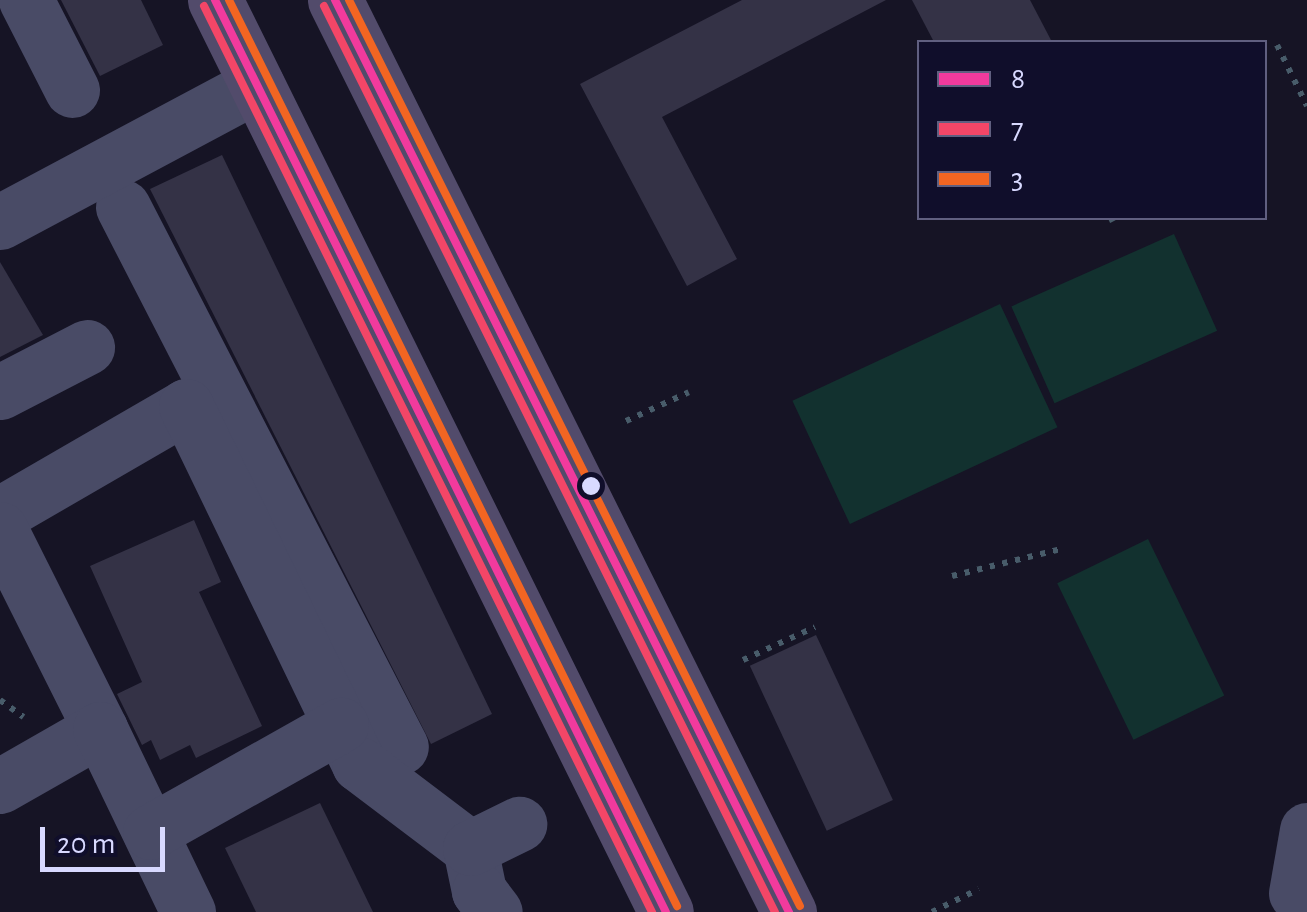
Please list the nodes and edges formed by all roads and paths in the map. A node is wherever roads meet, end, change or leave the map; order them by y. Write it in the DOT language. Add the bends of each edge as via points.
graph roads {
  1 [pos="26,0"];
  2 [pos="216,0"];
  3 [pos="335,0"];
  4 [pos="1276,45"];
  5 [pos="257,85"];
  6 [pos="72,90"];
  7 [pos="1307,106"];
  8 [pos="123,207"];
  9 [pos="0,222"];
  10 [pos="87,347"];
  11 [pos="0,392"];
  12 [pos="689,392"];
  13 [pos="626,421"];
  14 [pos="0,514"];
  15 [pos="0,530"];
  16 [pos="1065,548"];
  17 [pos="952,576"];
  18 [pos="815,627"];
  19 [pos="317,629"];
  20 [pos="743,660"];
  21 [pos="341,725"];
  22 [pos="100,729"];
  23 [pos="401,747"];
  24 [pos="0,786"];
  25 [pos="519,824"];
  26 [pos="1307,830"];
  27 [pos="150,832"];
  28 [pos="470,848"];
  29 [pos="979,888"];
  30 [pos="1296,894"];
  31 [pos="188,912"];
  32 [pos="495,912"];
  33 [pos="666,912"];
  34 [pos="789,912"];
  35 [pos="932,912"];
  1 -- 6 [label="street"];
  2 -- 5 [label="main road"];
  3 -- 34 [label="main road"];
  4 -- 7 [label="path"];
  5 -- 9 [label="street"];
  5 -- 33 [label="main road"];
  8 -- 19 [label="street"];
  10 -- 11 [label="street"];
  12 -- 13 [label="path"];
  14 -- 19 [label="street" via="186,406"];
  15 -- 22 [label="street"];
  16 -- 17 [label="path"];
  18 -- 20 [label="path"];
  19 -- 21 [label="street"];
  19 -- 23 [label="street"];
  21 -- 27 [label="street"];
  21 -- 28 [label="street" via="359,764"];
  22 -- 24 [label="street"];
  22 -- 27 [label="street"];
  25 -- 28 [label="street"];
  26 -- 30 [label="street"];
  27 -- 31 [label="street"];
  28 -- 32 [label="street" via="479,891"];
  29 -- 35 [label="path"];
}
